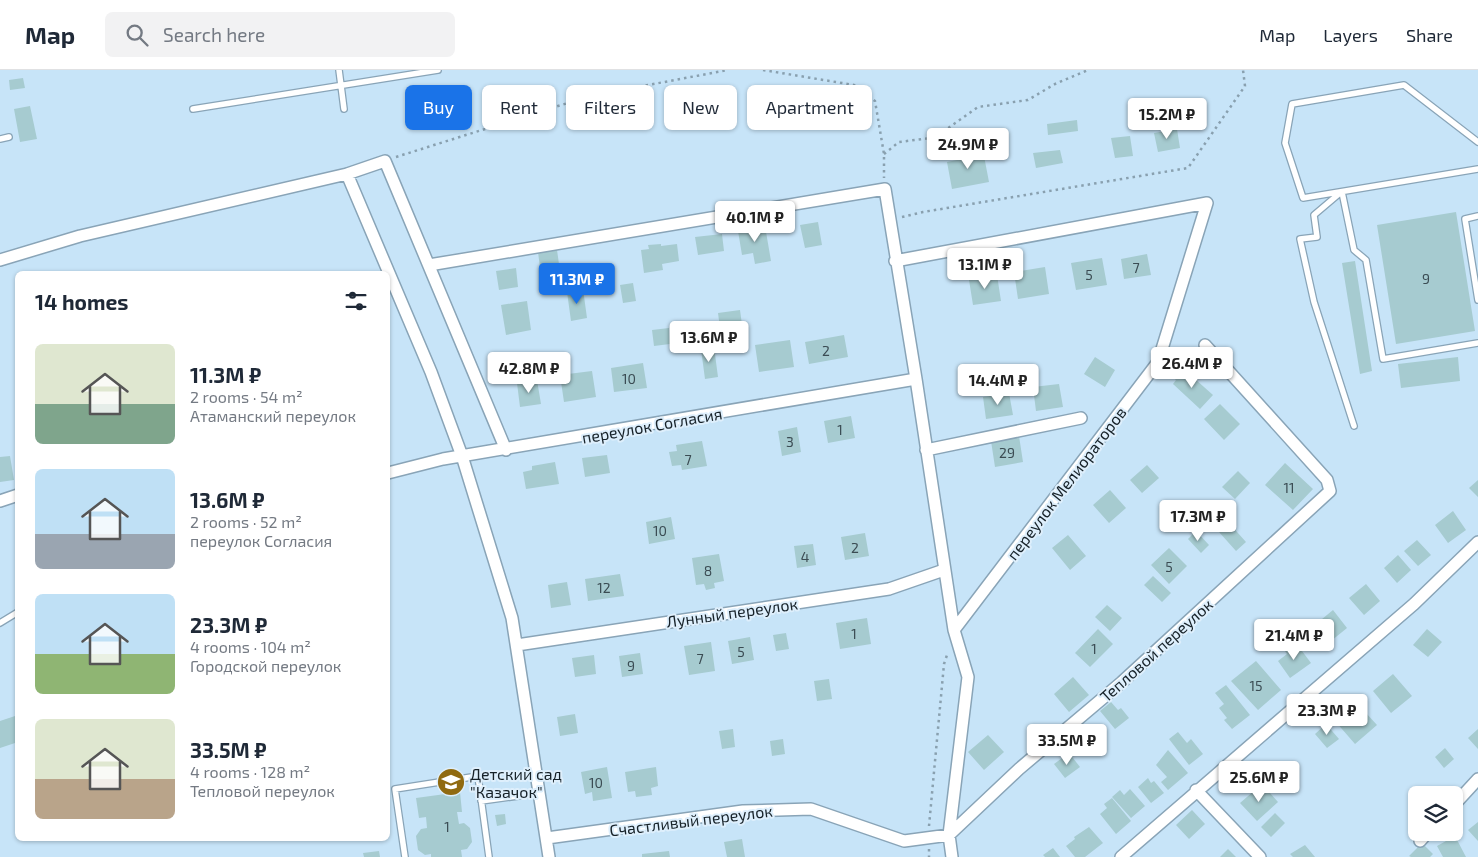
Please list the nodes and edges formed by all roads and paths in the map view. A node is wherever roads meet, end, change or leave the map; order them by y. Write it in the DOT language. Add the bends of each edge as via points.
graph roads {
  1 [pos="338,70"];
  2 [pos="438,70"];
  3 [pos="728,70"];
  4 [pos="764,70"];
  5 [pos="1088,70"];
  6 [pos="1243,70"];
  7 [pos="340,86"];
  8 [pos="193,109"];
  9 [pos="344,109"];
  10 [pos="9,137"];
  11 [pos="0,139"];
  12 [pos="1478,142"];
  13 [pos="884,154"];
  14 [pos="385,161"];
  15 [pos="1478,169"];
  16 [pos="347,174"];
  17 [pos="885,189"];
  18 [pos="1342,192"];
  19 [pos="1478,216"];
  20 [pos="889,221"];
  21 [pos="0,260"];
  22 [pos="895,261"];
  23 [pos="429,265"];
  24 [pos="388,271"];
  25 [pos="390,275"];
  26 [pos="1478,300"];
  27 [pos="1478,343"];
  28 [pos="1206,345"];
  29 [pos="916,379"];
  30 [pos="1081,418"];
  31 [pos="1354,426"];
  32 [pos="506,450"];
  33 [pos="926,450"];
  34 [pos="462,456"];
  35 [pos="390,473"];
  36 [pos="15,496"];
  37 [pos="0,501"];
  38 [pos="1478,542"];
  39 [pos="944,570"];
  40 [pos="15,614"];
  41 [pos="0,622"];
  42 [pos="954,630"];
  43 [pos="517,645"];
  44 [pos="1478,779"];
  45 [pos="1196,790"];
  46 [pos="540,793"];
  47 [pos="1463,795"];
  48 [pos="482,801"];
  49 [pos="949,835"];
  50 [pos="547,838"];
  51 [pos="929,838"];
  52 [pos="405,857"];
  53 [pos="489,857"];
  54 [pos="549,857"];
  55 [pos="929,857"];
  56 [pos="952,857"];
  57 [pos="1121,857"];
  58 [pos="1260,857"];
  1 -- 7 [label="lane"];
  2 -- 7 [label="lane"];
  3 -- 14 [label="path" via="590,96"];
  4 -- 13 [label="path" via="854,85 875,100"];
  5 -- 13 [label="path" via="1028,100 978,107 931,138 899,142"];
  6 -- 20 [label="path" via="1245,86 1188,168 923,212"];
  7 -- 8 [label="lane"];
  7 -- 9 [label="lane"];
  10 -- 11 [label="lane"];
  12 -- 18 [label="lane" via="1404,85 1292,104 1285,143 1303,198"];
  13 -- 17 [label="path"];
  14 -- 16 [label="street"];
  14 -- 23 [label="street"];
  15 -- 18 [label="lane"];
  16 -- 21 [label="street" via="80,236"];
  16 -- 24 [label="street"];
  17 -- 20 [label="street"];
  17 -- 23 [label="street"];
  18 -- 27 [label="lane" via="1354,250 1366,260 1383,359"];
  18 -- 31 [label="lane" via="1314,215 1316,236 1300,239 1314,302"];
  19 -- 26 [label="lane" via="1465,219"];
  20 -- 22 [label="street"];
  22 -- 29 [label="street"];
  22 -- 42 [label="street, переулок Мелиораторов" via="1207,203 1158,362"];
  23 -- 32 [label="street"];
  25 -- 34 [label="street"];
  28 -- 49 [label="street, Тепловой переулок" via="1327,480 1330,491"];
  29 -- 32 [label="street, переулок Согласия"];
  29 -- 33 [label="street"];
  30 -- 33 [label="street"];
  32 -- 34 [label="street, переулок Согласия"];
  33 -- 39 [label="street"];
  34 -- 35 [label="street, переулок Согласия"];
  34 -- 43 [label="street" via="512,618"];
  36 -- 37 [label="street"];
  38 -- 45 [label="street" via="1414,604"];
  39 -- 42 [label="street"];
  39 -- 43 [label="street, Лунный переулок" via="889,589"];
  40 -- 41 [label="lane"];
  42 -- 49 [label="street" via="968,677"];
  42 -- 51 [label="path" via="944,664"];
  43 -- 46 [label="street"];
  44 -- 47 [label="street"];
  45 -- 57 [label="street"];
  45 -- 58 [label="street"];
  46 -- 48 [label="lane"];
  46 -- 50 [label="street"];
  48 -- 52 [label="lane" via="478,776 395,789"];
  48 -- 53 [label="lane"];
  49 -- 51 [label="street, Счастливый переулок"];
  49 -- 56 [label="street"];
  50 -- 51 [label="street, Счастливый переулок" via="743,811 811,809 904,841"];
  50 -- 54 [label="street"];
  51 -- 55 [label="path"];
}
